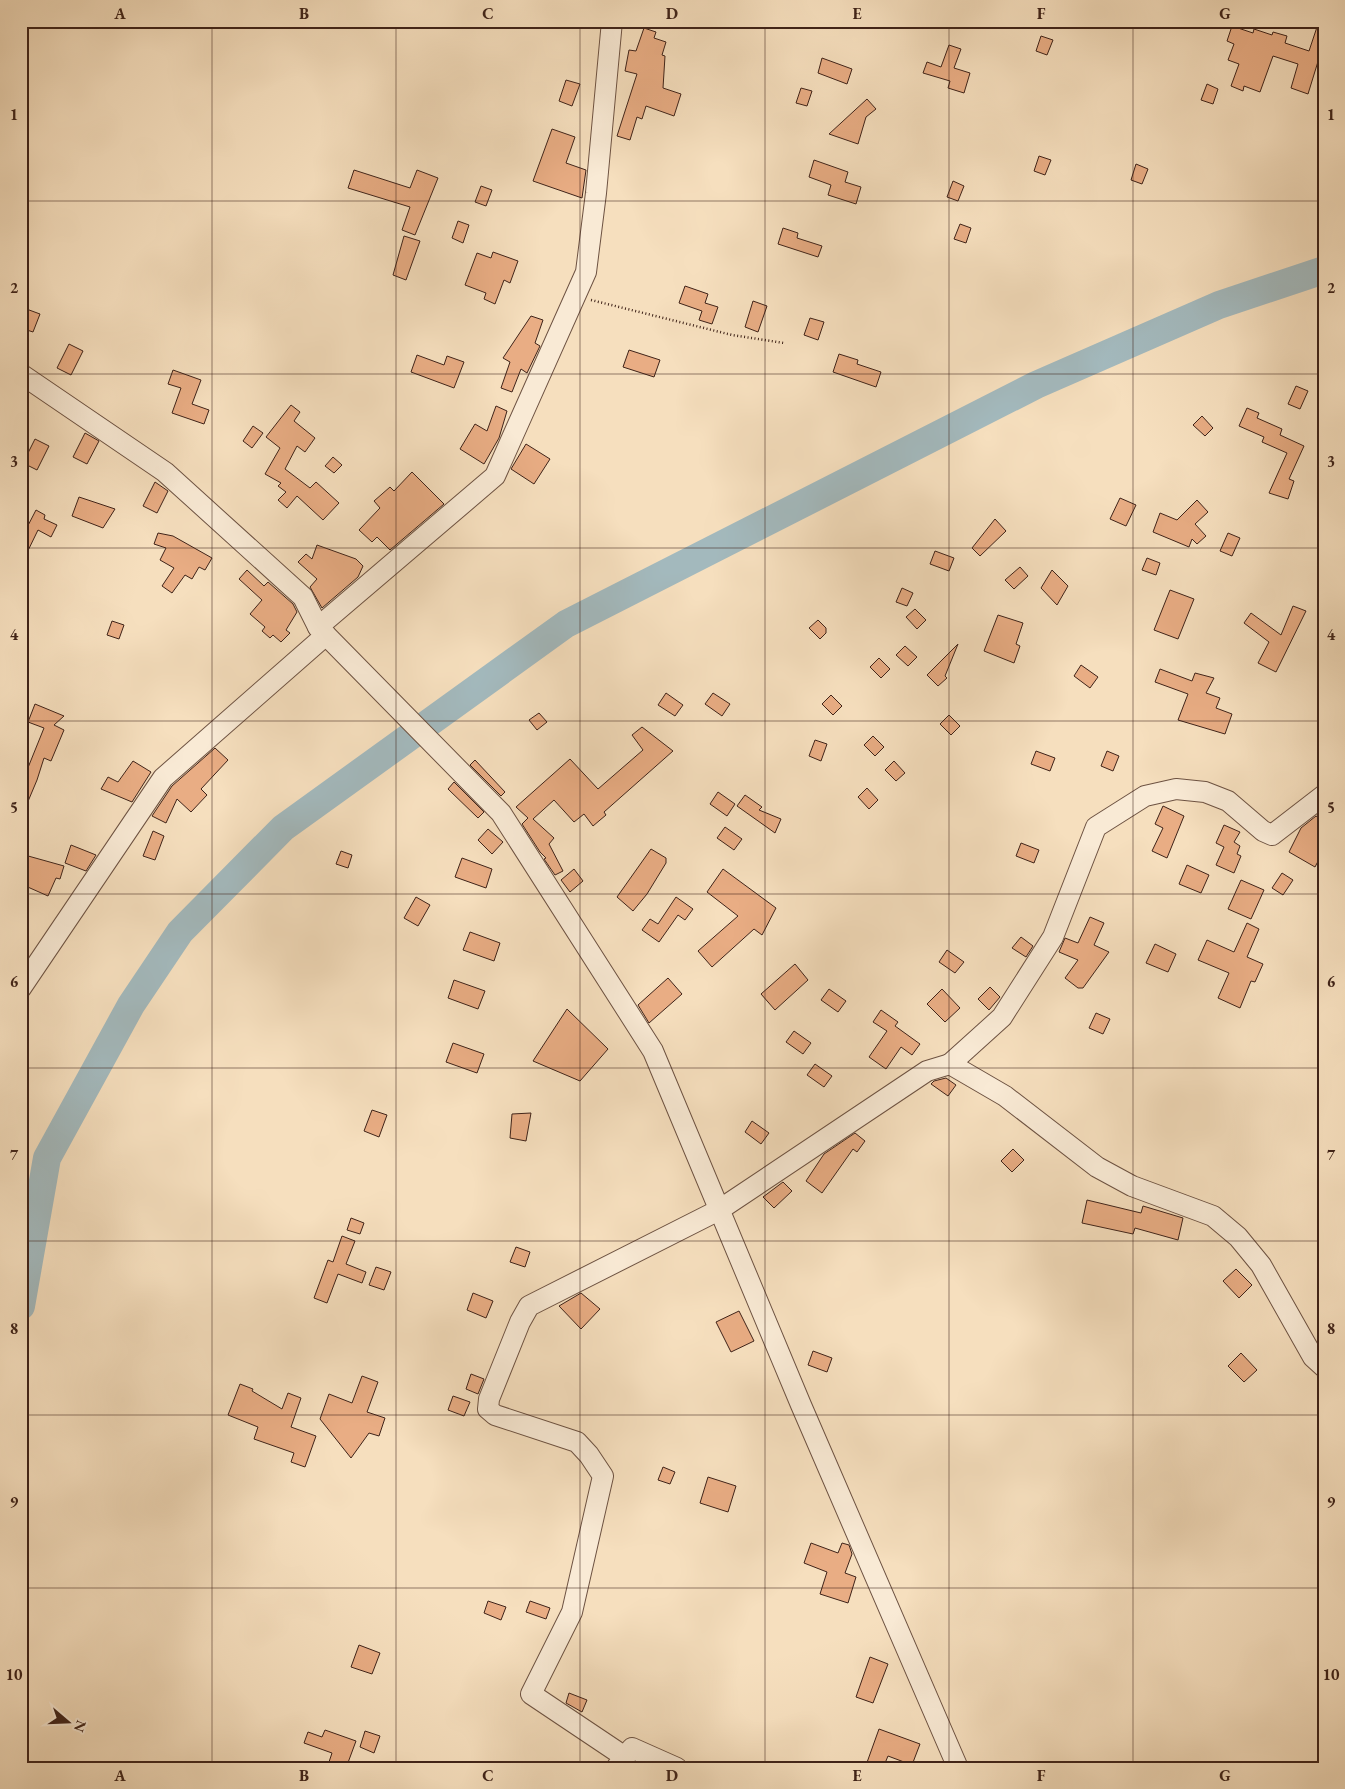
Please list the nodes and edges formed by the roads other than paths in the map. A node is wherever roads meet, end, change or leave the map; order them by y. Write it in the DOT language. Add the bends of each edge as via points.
graph roads {
  1 [pos="612,21"];
  2 [pos="21,374"];
  3 [pos="322,631"];
  4 [pos="1324,795"];
  5 [pos="21,988"];
  6 [pos="950,1064"];
  7 [pos="719,1210"];
  8 [pos="1324,1367"];
  9 [pos="620,1762"];
  10 [pos="677,1768"];
  11 [pos="958,1768"];
  1 -- 3 [label="street" via="586,272 496,476"];
  2 -- 3 [label="street" via="165,472 303,597"];
  3 -- 5 [label="street" via="163,778"];
  3 -- 7 [label="street" via="501,813 652,1051"];
  4 -- 6 [label="street" via="1272,835 1262,831 1228,801 1205,792 1176,789 1145,796 1096,827 1053,937 1002,1017"];
  6 -- 7 [label="street" via="927,1071 898,1089"];
  6 -- 8 [label="street" via="1005,1096 1097,1167 1132,1186 1213,1216 1238,1236 1261,1265 1308,1350"];
  7 -- 9 [label="street" via="530,1306 520,1322 489,1399 488,1409 495,1415 577,1442 602,1476 572,1612 532,1694"];
  7 -- 11 [label="street"];
  9 -- 10 [label="street" via="632,1748"];
}
